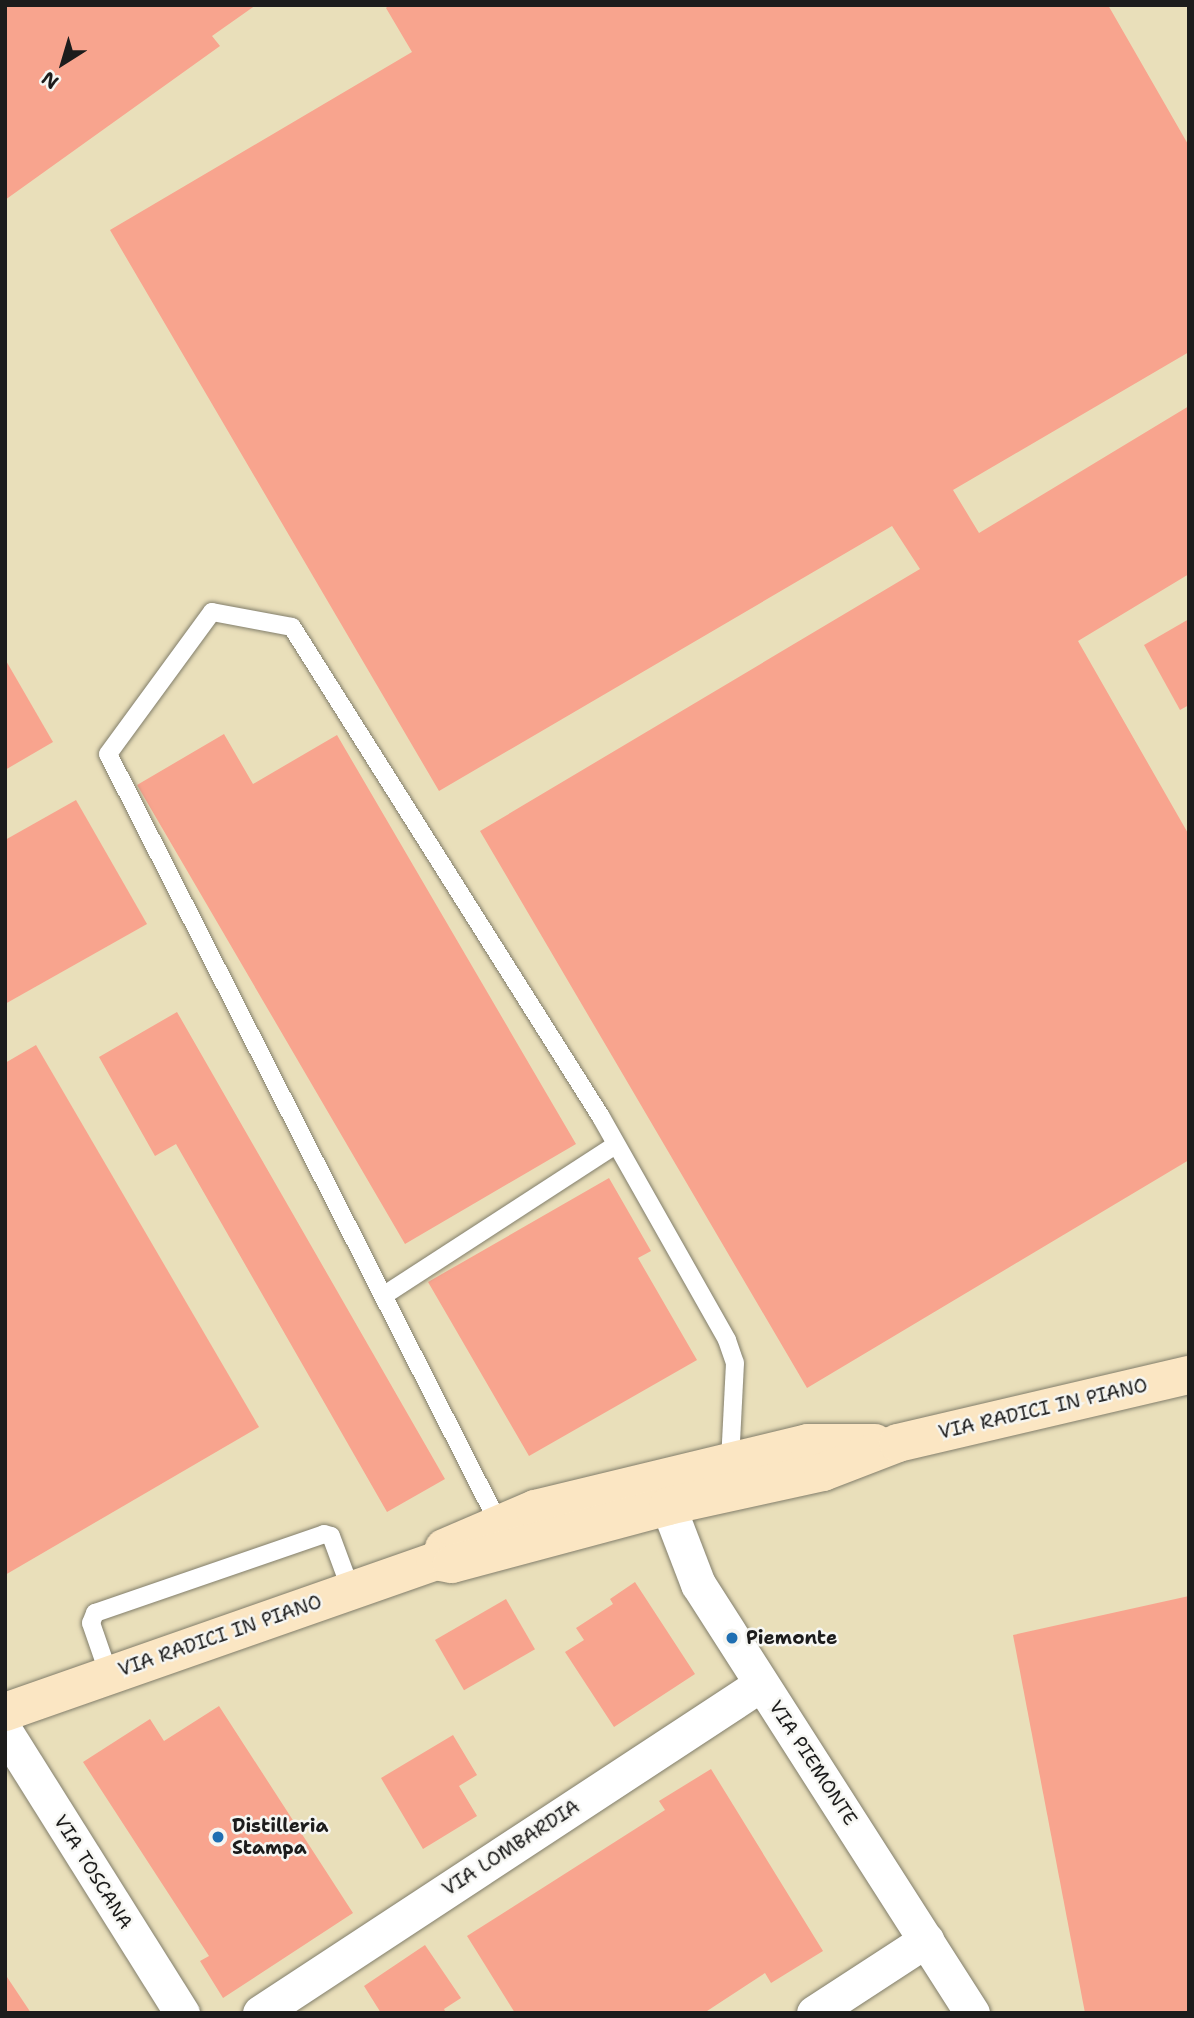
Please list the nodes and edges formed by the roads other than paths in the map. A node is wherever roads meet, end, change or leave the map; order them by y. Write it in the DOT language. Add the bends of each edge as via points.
graph roads {
  1 [pos="614,1146"];
  2 [pos="386,1294"];
  3 [pos="1189,1375"];
  4 [pos="898,1443"];
  5 [pos="794,1447"];
  6 [pos="730,1462"];
  7 [pos="570,1501"];
  8 [pos="667,1506"];
  9 [pos="498,1522"];
  10 [pos="435,1561"];
  11 [pos="351,1590"];
  12 [pos="109,1675"];
  13 [pos="761,1684"];
  14 [pos="5,1712"];
  15 [pos="5,1731"];
  16 [pos="926,1940"];
  17 [pos="182,2013"];
  18 [pos="260,2013"];
  19 [pos="814,2013"];
  20 [pos="972,2013"];
  1 -- 2 [label="lane"];
  1 -- 2 [label="lane" via="581,1085 292,627 212,612 108,754"];
  1 -- 6 [label="lane" via="727,1340 735,1363"];
  2 -- 9 [label="lane"];
  3 -- 4 [label="street, VIA RADICI IN PIANO"];
  4 -- 5 [label="street"];
  4 -- 8 [label="street" via="823,1472"];
  5 -- 6 [label="street"];
  5 -- 8 [label="street" via="777,1467 686,1488"];
  6 -- 7 [label="street"];
  7 -- 8 [label="street" via="593,1510 650,1496"];
  7 -- 9 [label="street"];
  8 -- 10 [label="street" via="452,1564"];
  8 -- 13 [label="street, VIA PIEMONTE" via="698,1584"];
  9 -- 10 [label="street" via="442,1549"];
  10 -- 11 [label="street, VIA RADICI IN PIANO"];
  11 -- 12 [label="street, VIA RADICI IN PIANO"];
  11 -- 12 [label="lane" via="331,1536 324,1534 95,1613 91,1623"];
  12 -- 14 [label="street, VIA RADICI IN PIANO"];
  13 -- 16 [label="street, VIA PIEMONTE"];
  13 -- 18 [label="street, VIA LOMBARDIA"];
  15 -- 17 [label="street, VIA TOSCANA"];
  16 -- 19 [label="street"];
  16 -- 20 [label="street, VIA PIEMONTE"];
}
